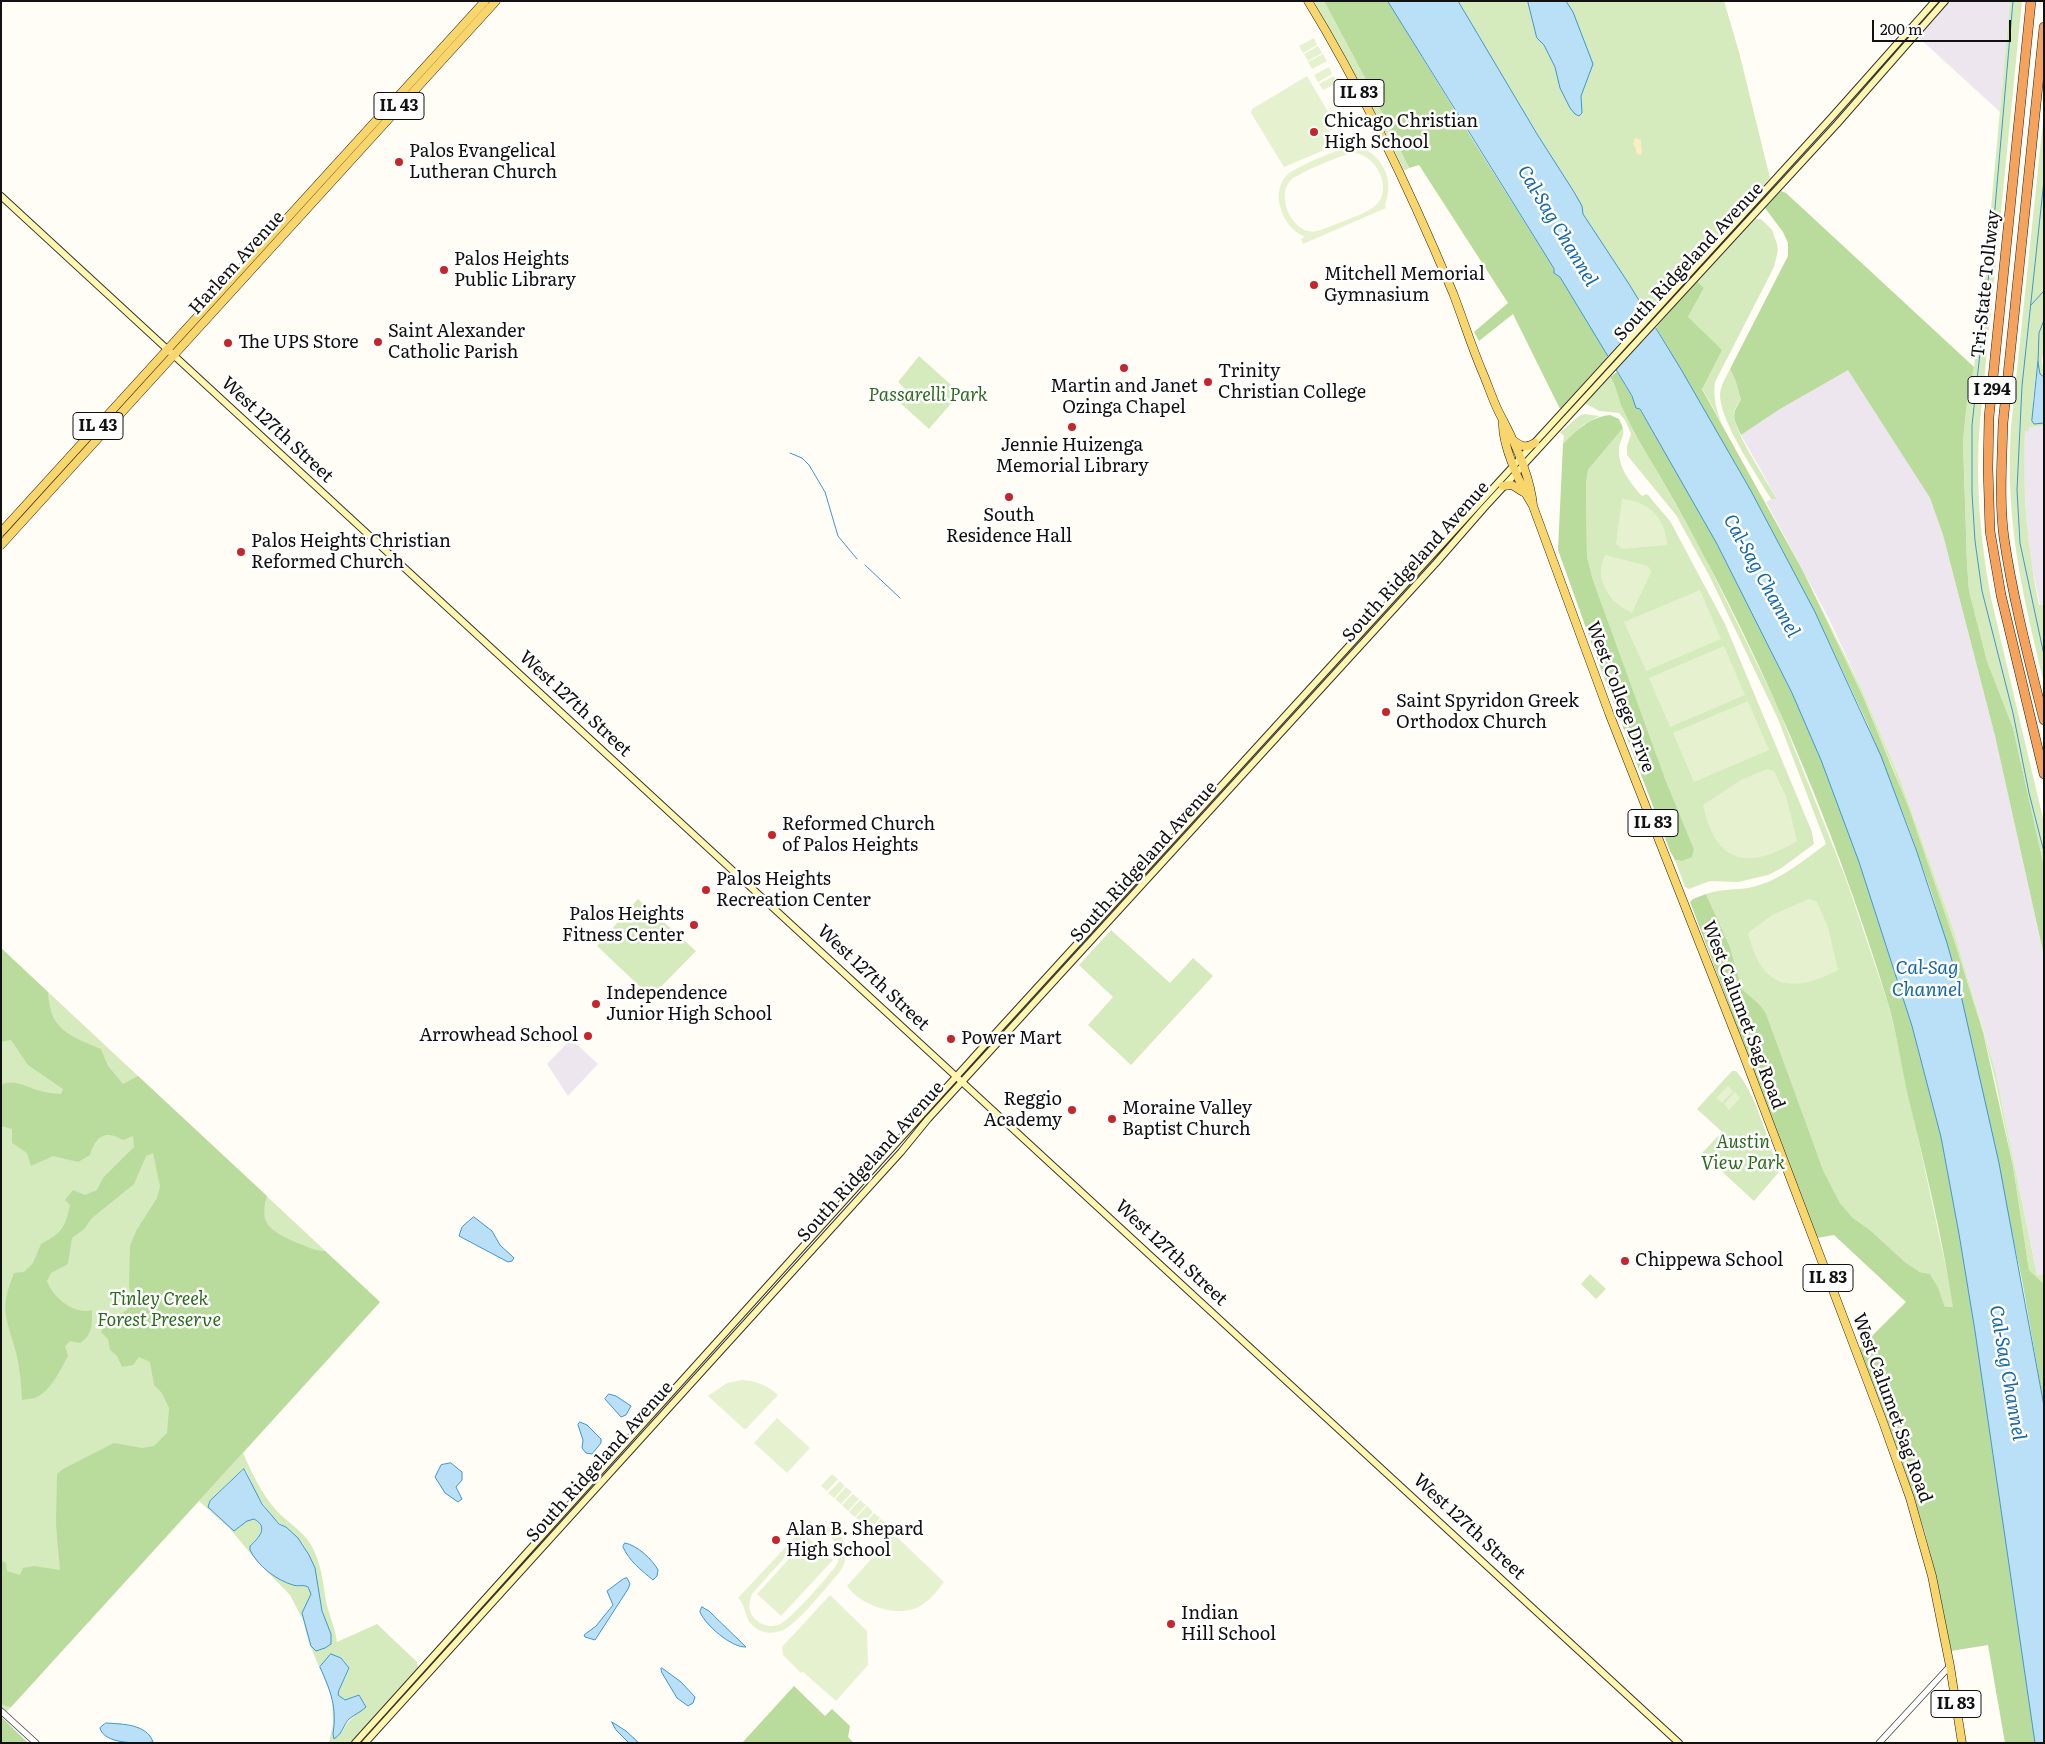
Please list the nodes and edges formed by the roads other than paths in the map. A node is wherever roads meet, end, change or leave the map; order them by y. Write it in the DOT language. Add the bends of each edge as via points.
graph roads {
  1 [pos="485,1"];
  2 [pos="496,1"];
  3 [pos="1308,1"];
  4 [pos="1935,1"];
  5 [pos="1945,1"];
  6 [pos="2031,1"];
  7 [pos="2044,27"];
  8 [pos="1,196"];
  9 [pos="1661,309"];
  10 [pos="171,352"];
  11 [pos="1600,376"];
  12 [pos="1503,420"];
  13 [pos="1513,440"];
  14 [pos="1535,443"];
  15 [pos="1518,465"];
  16 [pos="1503,486"];
  17 [pos="1525,493"];
  18 [pos="1533,506"];
  19 [pos="1,532"];
  20 [pos="1,545"];
  21 [pos="2044,720"];
  22 [pos="2044,774"];
  23 [pos="1682,898"];
  24 [pos="958,1077"];
  25 [pos="963,1082"];
  26 [pos="1950,1666"];
  27 [pos="1,1711"];
  28 [pos="36,1743"];
  29 [pos="355,1743"];
  30 [pos="365,1743"];
  31 [pos="1680,1743"];
  32 [pos="1879,1743"];
  33 [pos="1962,1743"];
  1 -- 10 [label="main road, Harlem Avenue / IL 43"];
  2 -- 10 [label="main road, Harlem Avenue / IL 43"];
  3 -- 12 [label="main road, West College Drive / IL 83" via="1384,141 1453,294"];
  4 -- 9 [label="main road, South Ridgeland Avenue"];
  5 -- 9 [label="main road, South Ridgeland Avenue" via="1843,117"];
  6 -- 22 [label="highway, Tri-State Tollway / I 294" via="1989,417 1988,468 1990,531 2001,595"];
  7 -- 21 [label="highway, Tri-State Tollway / I 294" via="2004,414 2002,473 2004,536 2015,599"];
  8 -- 10 [label="main road, West 127th Street"];
  9 -- 11 [label="main road, South Ridgeland Avenue"];
  10 -- 19 [label="main road, Harlem Avenue / IL 43"];
  10 -- 20 [label="main road, Harlem Avenue / IL 43"];
  10 -- 24 [label="main road, West 127th Street"];
  11 -- 14 [label="main road, South Ridgeland Avenue"];
  11 -- 15 [label="main road, South Ridgeland Avenue"];
  12 -- 13 [label="main road, West College Drive / IL 83"];
  12 -- 15 [label="main road, West College Drive / IL 83" via="1502,431"];
  13 -- 14 [label="main road" via="1527,447"];
  13 -- 15 [label="main road, West College Drive / IL 83"];
  14 -- 15 [label="main road, South Ridgeland Avenue"];
  15 -- 16 [label="main road, South Ridgeland Avenue"];
  15 -- 17 [label="main road, West College Drive / IL 83"];
  15 -- 18 [label="main road, West College Drive / IL 83" via="1532,491"];
  15 -- 24 [label="main road, South Ridgeland Avenue"];
  16 -- 17 [label="main road" via="1512,484"];
  16 -- 25 [label="main road, South Ridgeland Avenue"];
  17 -- 18 [label="main road, West College Drive / IL 83"];
  18 -- 23 [label="main road, West College Drive / IL 83"];
  23 -- 26 [label="main road, West Calumet Sag Road / IL 83" via="1907,1490 1932,1576"];
  24 -- 25 [label="main road, West 127th Street"];
  24 -- 29 [label="main road, South Ridgeland Avenue"];
  25 -- 30 [label="main road, South Ridgeland Avenue"];
  25 -- 31 [label="main road, West 127th Street"];
  26 -- 32 [label="street"];
  26 -- 33 [label="main road, West Calumet Sag Road / IL 83"];
  27 -- 28 [label="street"];
}
